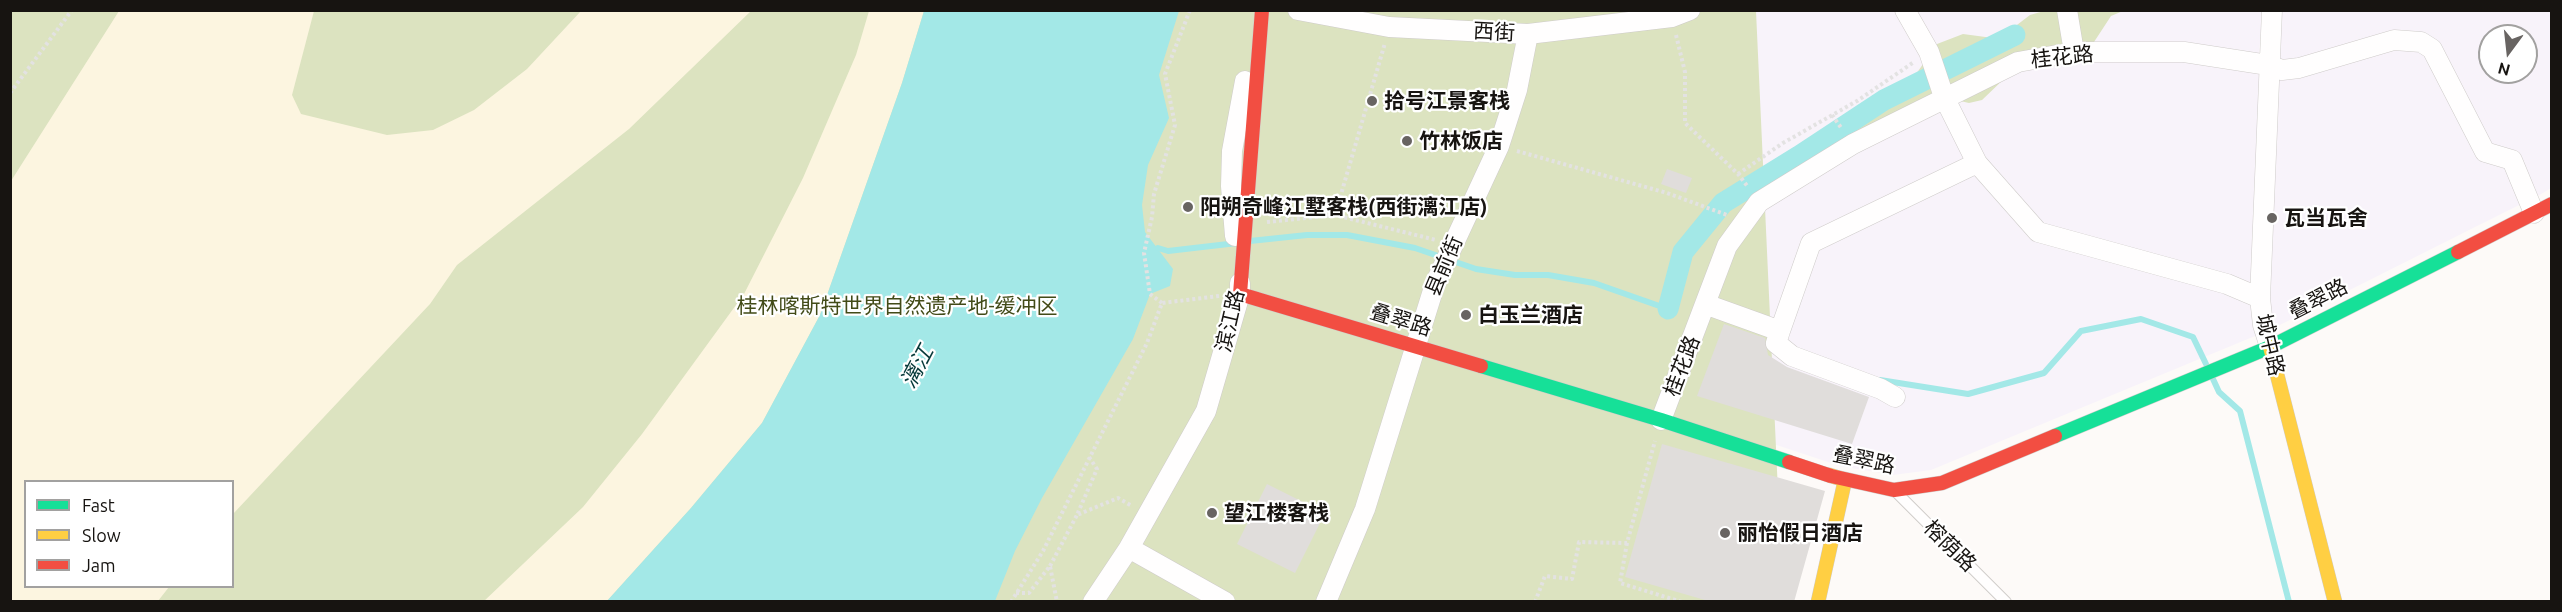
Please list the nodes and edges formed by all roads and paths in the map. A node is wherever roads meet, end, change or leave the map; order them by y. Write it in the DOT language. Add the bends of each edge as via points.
graph roads {
  1 [pos="72,10"];
  2 [pos="1190,10"];
  3 [pos="1261,10"];
  4 [pos="1298,10"];
  5 [pos="1905,10"];
  6 [pos="2067,10"];
  7 [pos="2272,10"];
  8 [pos="1681,14"];
  9 [pos="1389,27"];
  10 [pos="1528,33"];
  11 [pos="1929,52"];
  12 [pos="2074,52"];
  13 [pos="2268,65"];
  14 [pos="10,93"];
  15 [pos="1944,97"];
  16 [pos="1832,115"];
  17 [pos="1843,130"];
  18 [pos="1498,146"];
  19 [pos="1977,163"];
  20 [pos="2552,204"];
  21 [pos="2534,213"];
  22 [pos="1335,215"];
  23 [pos="1744,221"];
  24 [pos="1234,230"];
  25 [pos="1453,244"];
  26 [pos="1240,294"];
  27 [pos="1192,298"];
  28 [pos="2260,298"];
  29 [pos="1162,303"];
  30 [pos="1704,307"];
  31 [pos="1780,331"];
  32 [pos="1414,346"];
  33 [pos="2270,347"];
  34 [pos="1895,397"];
  35 [pos="1661,420"];
  36 [pos="1089,457"];
  37 [pos="1844,485"];
  38 [pos="1894,490"];
  39 [pos="1077,515"];
  40 [pos="1148,516"];
  41 [pos="1627,543"];
  42 [pos="1129,548"];
  43 [pos="1050,567"];
  44 [pos="1016,593"];
  45 [pos="1011,602"];
  46 [pos="1057,602"];
  47 [pos="1093,602"];
  48 [pos="1225,602"];
  49 [pos="1326,602"];
  50 [pos="1535,602"];
  51 [pos="1682,602"];
  52 [pos="1818,602"];
  53 [pos="2006,602"];
  54 [pos="2335,602"];
  1 -- 14 [label="path"];
  2 -- 29 [label="path" via="1165,74 1175,125 1154,194 1144,254 1150,294"];
  3 -- 24 [label="street, 滨江路" via="1232,152"];
  3 -- 26 [label="street"];
  4 -- 9 [label="street, 西街"];
  5 -- 11 [label="street"];
  6 -- 12 [label="street"];
  7 -- 13 [label="street, 城中路"];
  8 -- 10 [label="street, 西街"];
  8 -- 16 [label="path" via="1685,123 1738,174"];
  9 -- 10 [label="street, 西街"];
  9 -- 22 [label="path"];
  10 -- 18 [label="street, 县前街" via="1517,90"];
  11 -- 15 [label="street"];
  11 -- 16 [label="path"];
  12 -- 13 [label="street, 桂花路" via="2184,52"];
  12 -- 15 [label="street, 桂花路" via="2018,62"];
  13 -- 21 [label="street, 桂花路" via="2282,70 2299,68 2394,40 2421,42 2432,49 2485,152 2512,160"];
  13 -- 28 [label="street, 城中路"];
  15 -- 19 [label="street"];
  15 -- 23 [label="street, 桂花路" via="1853,144 1759,202"];
  16 -- 17 [label="path"];
  18 -- 23 [label="path" via="1667,193"];
  18 -- 25 [label="street, 县前街"];
  19 -- 28 [label="street" via="2038,232 2227,284"];
  19 -- 31 [label="street" via="1811,243"];
  20 -- 21 [label="street, 叠翠路"];
  21 -- 33 [label="street, 叠翠路"];
  22 -- 24 [label="path"];
  22 -- 25 [label="path"];
  23 -- 30 [label="street, 桂花路" via="1726,246"];
  24 -- 26 [label="street, 滨江路"];
  25 -- 32 [label="street, 县前街"];
  26 -- 32 [label="street, 叠翠路"];
  26 -- 37 [label="street"];
  26 -- 40 [label="street, 滨江路" via="1206,411"];
  27 -- 29 [label="path"];
  28 -- 33 [label="street, 城中路"];
  29 -- 36 [label="path" via="1147,343"];
  30 -- 31 [label="street"];
  30 -- 35 [label="street, 桂花路"];
  31 -- 34 [label="street" via="1776,343 1792,356"];
  32 -- 35 [label="street, 叠翠路"];
  32 -- 49 [label="street, 县前街" via="1365,508"];
  33 -- 38 [label="street, 叠翠路" via="1942,483"];
  33 -- 54 [label="street, 城中路"];
  35 -- 37 [label="street, 叠翠路"];
  35 -- 41 [label="path"];
  36 -- 39 [label="path" via="1097,469"];
  36 -- 44 [label="path" via="1043,550"];
  37 -- 38 [label="street, 叠翠路"];
  37 -- 52 [label="street"];
  38 -- 53 [label="lane, 榕荫路"];
  39 -- 40 [label="path" via="1118,498"];
  39 -- 43 [label="path"];
  40 -- 42 [label="street, 滨江路"];
  41 -- 50 [label="path" via="1579,542 1572,579 1545,576"];
  41 -- 51 [label="path" via="1620,583"];
  42 -- 47 [label="street, 滨江路"];
  42 -- 48 [label="street"];
  43 -- 44 [label="path" via="1029,593"];
  43 -- 46 [label="path"];
  44 -- 45 [label="path"];
}
